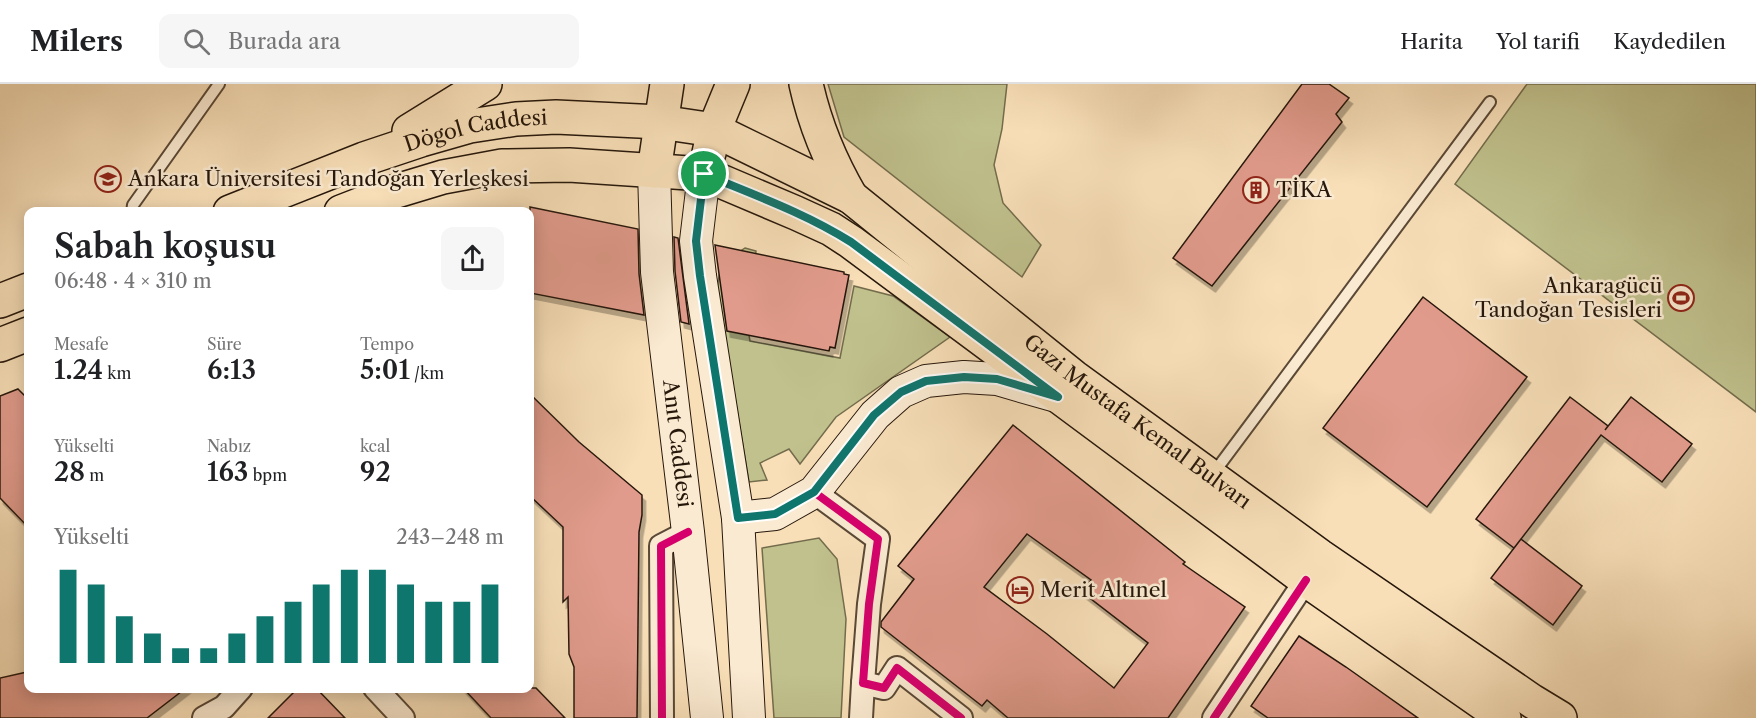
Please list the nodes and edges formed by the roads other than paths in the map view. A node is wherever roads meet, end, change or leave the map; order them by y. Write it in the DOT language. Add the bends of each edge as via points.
graph roads {
  1 [pos="485,84"];
  2 [pos="667,84"];
  3 [pos="733,84"];
  4 [pos="806,84"];
  5 [pos="214,86"];
  6 [pos="1490,102"];
  7 [pos="660,122"];
  8 [pos="714,130"];
  9 [pos="364,159"];
  10 [pos="654,171"];
  11 [pos="704,174"];
  12 [pos="851,197"];
  13 [pos="133,207"];
  14 [pos="243,207"];
  15 [pos="354,207"];
  16 [pos="24,336"];
  17 [pos="0,345"];
  18 [pos="1058,397"];
  19 [pos="1211,477"];
  20 [pos="814,492"];
  21 [pos="738,518"];
  22 [pos="688,532"];
  23 [pos="1306,580"];
  24 [pos="863,683"];
  25 [pos="237,693"];
  26 [pos="380,693"];
  27 [pos="204,718"];
  28 [pos="403,718"];
  29 [pos="662,718"];
  30 [pos="707,718"];
  31 [pos="749,718"];
  32 [pos="861,718"];
  33 [pos="961,718"];
  34 [pos="1214,718"];
  35 [pos="1504,718"];
  36 [pos="1560,718"];
  1 -- 9 [label="main road"];
  2 -- 7 [label="main road"];
  3 -- 8 [label="main road"];
  4 -- 12 [label="main road" via="826,150"];
  5 -- 13 [label="lane"];
  6 -- 19 [label="lane"];
  7 -- 8 [label="main road, Dögol Caddesi"];
  7 -- 9 [label="main road, Dögol Caddesi" via="516,119 470,126"];
  7 -- 10 [label="main road"];
  8 -- 11 [label="main road"];
  8 -- 12 [label="main road, Gazi Mustafa Kemal Bulvarı"];
  9 -- 14 [label="main road, Dögol Caddesi"];
  10 -- 11 [label="main road, Dögol Caddesi"];
  10 -- 15 [label="main road, Dögol Caddesi" via="569,165 502,166 443,177"];
  10 -- 22 [label="main road, Anıt Caddesi" via="657,272"];
  11 -- 18 [label="main road, Gazi Mustafa Kemal Bulvarı" via="831,229"];
  11 -- 21 [label="main road" via="696,241"];
  12 -- 19 [label="main road, Gazi Mustafa Kemal Bulvarı" via="1074,377"];
  16 -- 17 [label="main road"];
  18 -- 20 [label="main road" via="997,379 926,381 901,392 874,415"];
  18 -- 23 [label="main road, Gazi Mustafa Kemal Bulvarı"];
  19 -- 36 [label="main road, Gazi Mustafa Kemal Bulvarı" via="1320,556"];
  20 -- 21 [label="main road" via="775,514"];
  20 -- 24 [label="street" via="878,539"];
  21 -- 31 [label="main road"];
  22 -- 29 [label="street" via="661,546"];
  22 -- 30 [label="main road, Anıt Caddesi"];
  23 -- 34 [label="street"];
  23 -- 35 [label="main road, Gazi Mustafa Kemal Bulvarı"];
  24 -- 32 [label="street"];
  24 -- 33 [label="street" via="884,688 897,668"];
  25 -- 27 [label="street" via="224,707"];
  26 -- 28 [label="street"];
}
